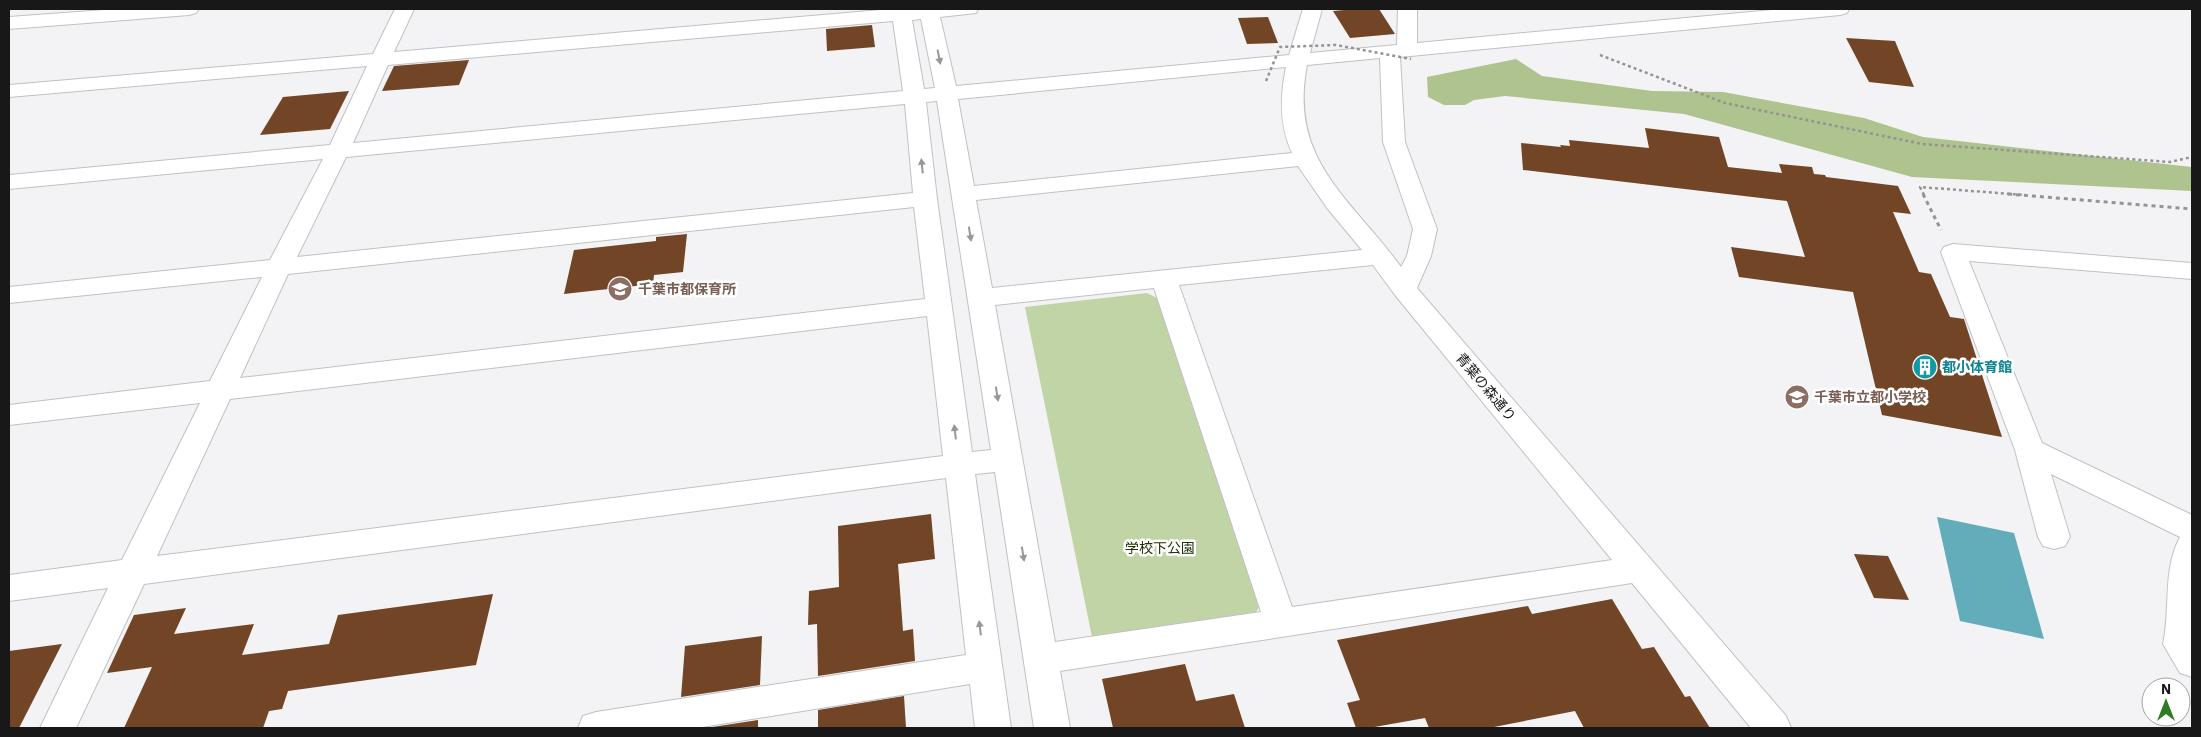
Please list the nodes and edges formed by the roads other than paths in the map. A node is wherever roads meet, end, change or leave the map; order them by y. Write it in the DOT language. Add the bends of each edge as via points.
graph roads {
  1 [pos="189,9"];
  2 [pos="404,9"];
  3 [pos="969,9"];
  4 [pos="1312,9"];
  5 [pos="1407,9"];
  6 [pos="1840,9"];
  7 [pos="930,10"];
  8 [pos="902,12"];
  9 [pos="23,18"];
  10 [pos="9,38"];
  11 [pos="1403,54"];
  12 [pos="380,60"];
  13 [pos="1298,61"];
  14 [pos="9,92"];
  15 [pos="946,95"];
  16 [pos="915,98"];
  17 [pos="339,150"];
  18 [pos="1305,158"];
  19 [pos="9,182"];
  20 [pos="963,194"];
  21 [pos="926,198"];
  22 [pos="1380,256"];
  23 [pos="279,267"];
  24 [pos="2192,271"];
  25 [pos="1164,279"];
  26 [pos="1404,289"];
  27 [pos="9,295"];
  28 [pos="980,298"];
  29 [pos="939,306"];
  30 [pos="220,390"];
  31 [pos="9,415"];
  32 [pos="2030,450"];
  33 [pos="1007,459"];
  34 [pos="959,465"];
  35 [pos="2192,528"];
  36 [pos="2054,536"];
  37 [pos="2192,544"];
  38 [pos="1637,569"];
  39 [pos="132,572"];
  40 [pos="9,588"];
  41 [pos="1281,623"];
  42 [pos="2188,625"];
  43 [pos="1041,659"];
  44 [pos="2192,662"];
  45 [pos="985,667"];
  46 [pos="58,728"];
  47 [pos="596,728"];
  48 [pos="993,728"];
  49 [pos="1052,728"];
  50 [pos="1773,728"];
  1 -- 9 [label="street"];
  2 -- 12 [label="street"];
  3 -- 7 [label="street"];
  4 -- 13 [label="street, 青葉の森通り"];
  5 -- 11 [label="street"];
  6 -- 11 [label="street" via="1559,35"];
  7 -- 8 [label="street"];
  7 -- 15 [label="street, one-way"];
  8 -- 12 [label="street"];
  8 -- 16 [label="street"];
  9 -- 10 [label="street"];
  11 -- 13 [label="street"];
  11 -- 26 [label="street" via="1394,142 1425,229 1419,256"];
  12 -- 14 [label="street"];
  12 -- 17 [label="street"];
  13 -- 15 [label="street"];
  13 -- 18 [label="street, 青葉の森通り" via="1292,102 1295,132"];
  15 -- 16 [label="street"];
  15 -- 20 [label="street"];
  16 -- 17 [label="street"];
  21 -- 16 [label="street, one-way"];
  17 -- 19 [label="street"];
  17 -- 23 [label="street"];
  18 -- 20 [label="street"];
  18 -- 22 [label="street, 青葉の森通り" via="1328,194"];
  20 -- 28 [label="street, one-way"];
  21 -- 23 [label="street"];
  21 -- 29 [label="street"];
  22 -- 25 [label="street"];
  22 -- 26 [label="street, 青葉の森通り"];
  23 -- 27 [label="street"];
  23 -- 30 [label="street"];
  24 -- 32 [label="street" via="1953,252"];
  25 -- 28 [label="street"];
  25 -- 41 [label="street"];
  26 -- 38 [label="street, 青葉の森通り"];
  28 -- 33 [label="street, one-way"];
  29 -- 30 [label="street"];
  34 -- 29 [label="street, one-way"];
  30 -- 31 [label="street"];
  30 -- 39 [label="street"];
  32 -- 35 [label="street"];
  32 -- 36 [label="street"];
  33 -- 34 [label="street"];
  33 -- 43 [label="street, one-way"];
  34 -- 39 [label="street"];
  45 -- 34 [label="street, one-way"];
  37 -- 42 [label="street" via="2184,571"];
  38 -- 41 [label="street"];
  38 -- 50 [label="street, 青葉の森通り"];
  39 -- 40 [label="street"];
  39 -- 46 [label="street"];
  41 -- 43 [label="street"];
  42 -- 44 [label="street" via="2180,644"];
  43 -- 49 [label="street"];
  45 -- 47 [label="street"];
  45 -- 48 [label="street"];
}
